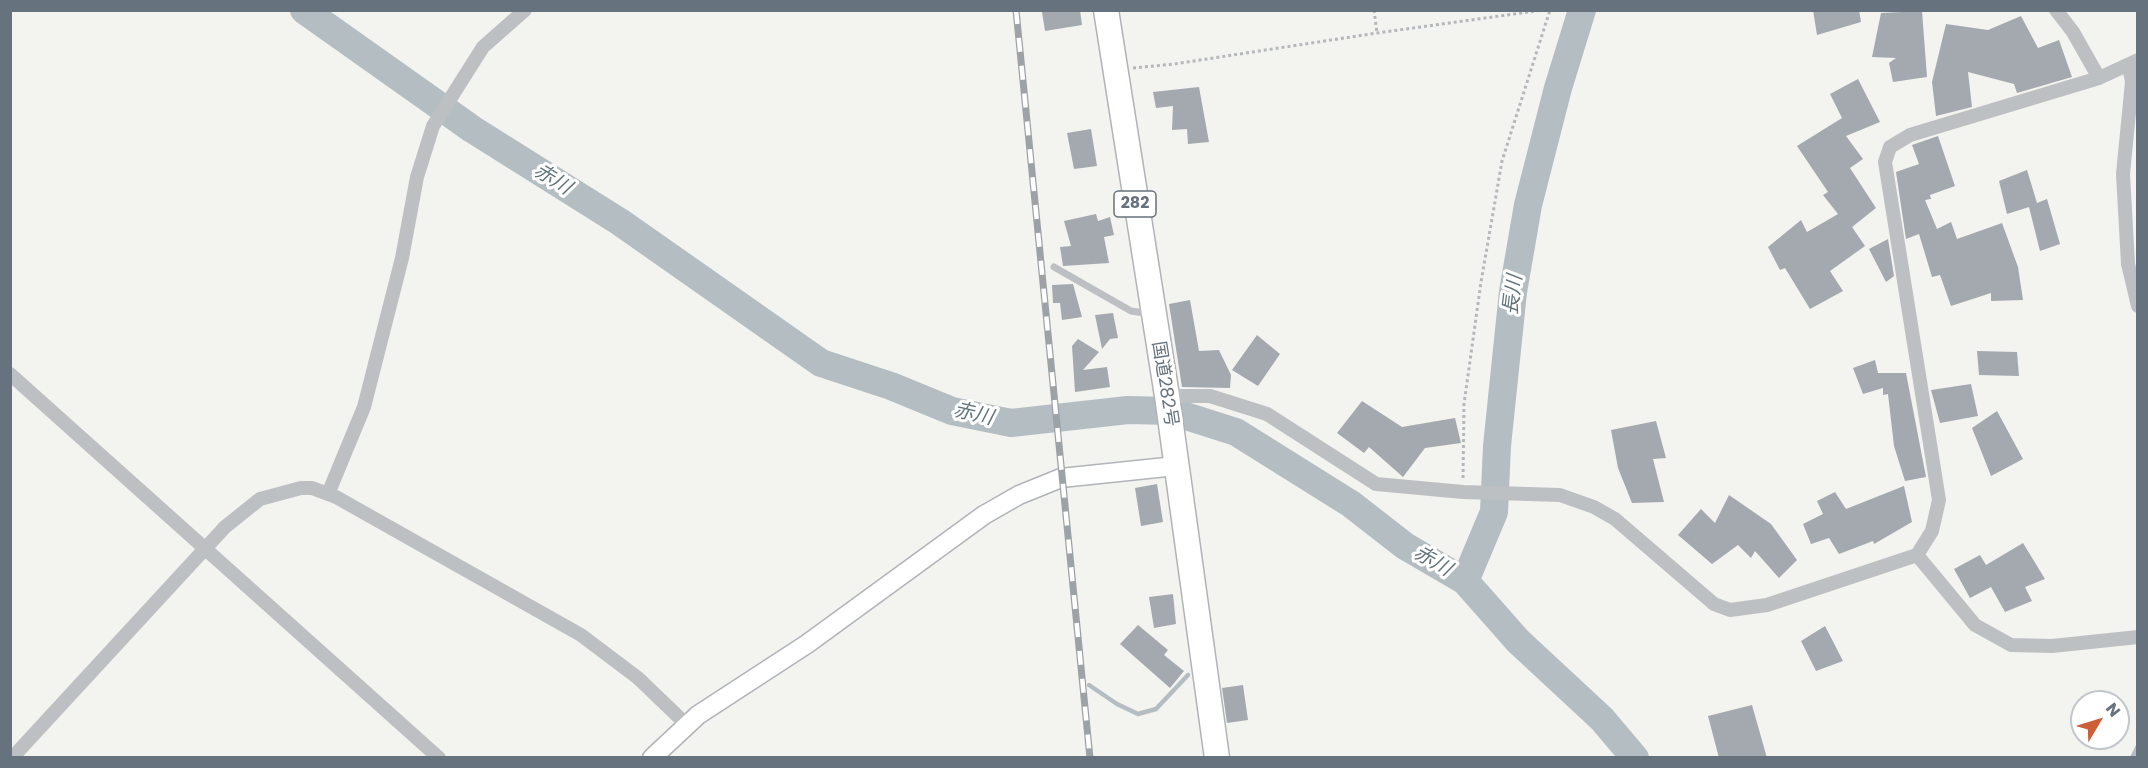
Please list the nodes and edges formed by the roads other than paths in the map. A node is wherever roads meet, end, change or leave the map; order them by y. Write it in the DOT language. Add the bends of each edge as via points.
graph roads {
  1 [pos="525,10"];
  2 [pos="1106,10"];
  3 [pos="2056,10"];
  4 [pos="2133,63"];
  5 [pos="2099,78"];
  6 [pos="1054,267"];
  7 [pos="2138,306"];
  8 [pos="1153,315"];
  9 [pos="10,374"];
  10 [pos="1167,396"];
  11 [pos="1175,459"];
  12 [pos="328,494"];
  13 [pos="204,547"];
  14 [pos="1917,555"];
  15 [pos="2138,637"];
  16 [pos="688,726"];
  17 [pos="12,758"];
  18 [pos="439,758"];
  19 [pos="652,758"];
  20 [pos="1217,758"];
  1 -- 12 [label="street" via="483,47 433,126 417,177 402,258 364,407"];
  2 -- 8 [label="highway, 国道282号 / 282"];
  3 -- 5 [label="street"];
  4 -- 5 [label="street"];
  4 -- 7 [label="street" via="2123,174 2128,264"];
  5 -- 14 [label="street" via="1910,135 1890,147 1885,162 1939,500 1932,531"];
  6 -- 8 [label="lane" via="1131,311"];
  8 -- 10 [label="highway, 国道282号 / 282"];
  9 -- 13 [label="street"];
  10 -- 11 [label="highway, 国道282号 / 282"];
  10 -- 14 [label="street" via="1210,396 1266,414 1376,484 1560,495 1594,507 1615,519 1714,604 1730,610 1767,605"];
  11 -- 16 [label="street" via="1061,478 1019,495 984,515"];
  11 -- 20 [label="highway, 国道282号 / 282"];
  12 -- 13 [label="street" via="301,488 260,499"];
  12 -- 16 [label="street" via="462,565 580,635 638,678"];
  13 -- 17 [label="street"];
  13 -- 18 [label="street"];
  14 -- 15 [label="street" via="1975,625 2010,645 2052,646"];
  16 -- 19 [label="street"];
}
